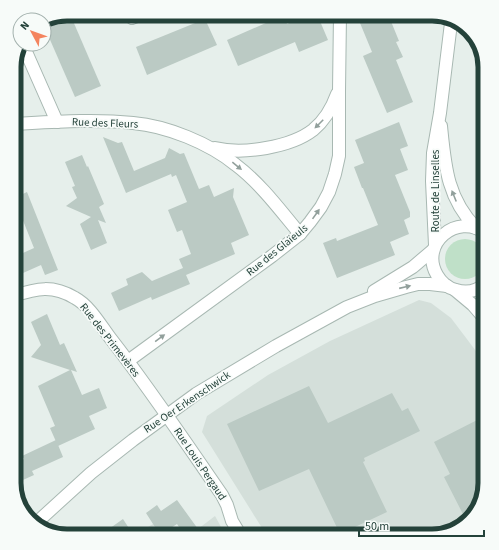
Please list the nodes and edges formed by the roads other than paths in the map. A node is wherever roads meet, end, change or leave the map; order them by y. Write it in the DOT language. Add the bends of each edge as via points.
graph roads {
  1 [pos="340,21"];
  2 [pos="451,25"];
  3 [pos="26,52"];
  4 [pos="339,90"];
  5 [pos="440,113"];
  6 [pos="57,122"];
  7 [pos="21,124"];
  8 [pos="204,145"];
  9 [pos="478,227"];
  10 [pos="478,230"];
  11 [pos="300,234"];
  12 [pos="434,247"];
  13 [pos="451,288"];
  14 [pos="478,289"];
  15 [pos="21,294"];
  16 [pos="355,303"];
  17 [pos="478,311"];
  18 [pos="128,361"];
  19 [pos="167,415"];
  20 [pos="39,520"];
  21 [pos="236,529"];
  1 -- 4 [label="street, Rue des Glaïeuls"];
  2 -- 5 [label="street, Route de Linselles"];
  3 -- 6 [label="street"];
  4 -- 8 [label="street, one-way" via="323,120 302,137 250,150 236,151"];
  11 -- 4 [label="street, Rue des Glaïeuls, one-way" via="321,207 335,174 339,156"];
  9 -- 5 [label="street, Route de Linselles, one-way" via="463,213 451,188 445,162"];
  5 -- 12 [label="street, Route de Linselles" via="433,153"];
  6 -- 7 [label="street, Rue des Fleurs"];
  6 -- 8 [label="street, Rue des Fleurs" via="134,123 180,134"];
  8 -- 11 [label="street, Rue des Fleurs, one-way" via="223,155 248,175"];
  10 -- 12 [label="street, Rue Oer Erkenschwick" via="467,226 457,227 444,233"];
  18 -- 11 [label="street, Rue des Glaïeuls, one-way"];
  12 -- 13 [label="street, Route de Linselles" via="434,271 441,281"];
  12 -- 16 [label="street, Rue Oer Erkenschwick" via="418,264"];
  13 -- 14 [label="street, Rue Oer Erkenschwick" via="470,291"];
  16 -- 13 [label="street, Rue Oer Erkenschwick, one-way" via="413,285 430,284"];
  13 -- 17 [label="street"];
  15 -- 18 [label="street, Rue des Primevères" via="45,288 77,298"];
  16 -- 19 [label="street, Rue Oer Erkenschwick" via="250,361"];
  18 -- 19 [label="street, Rue des Primevères"];
  19 -- 20 [label="street, Rue Oer Erkenschwick" via="91,474"];
  19 -- 21 [label="street, Rue Louis Pergaud" via="225,500"];
}
